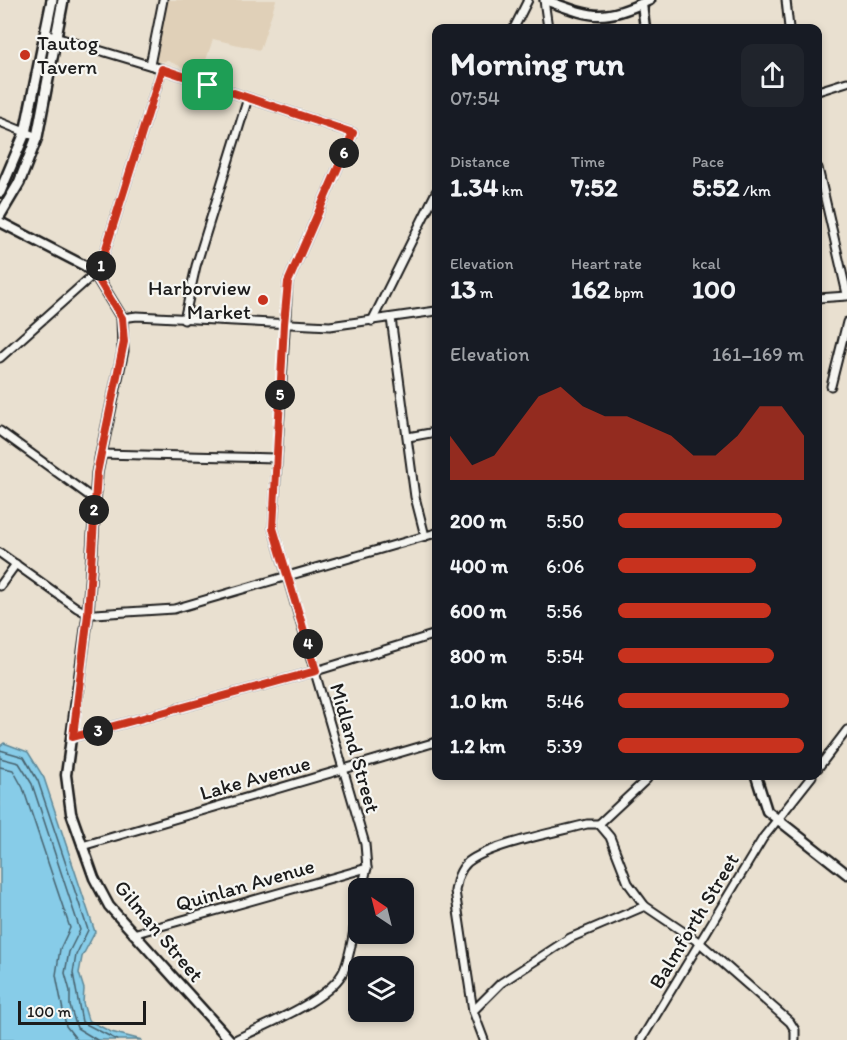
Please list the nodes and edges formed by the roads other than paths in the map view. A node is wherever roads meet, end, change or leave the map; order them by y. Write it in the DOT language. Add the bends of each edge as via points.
graph roads {
  1 [pos="52,0"];
  2 [pos="63,0"];
  3 [pos="163,0"];
  4 [pos="528,0"];
  5 [pos="544,0"];
  6 [pos="786,0"];
  7 [pos="646,2"];
  8 [pos="516,24"];
  9 [pos="547,24"];
  10 [pos="645,24"];
  11 [pos="789,24"];
  12 [pos="45,34"];
  13 [pos="56,37"];
  14 [pos="150,65"];
  15 [pos="162,69"];
  16 [pos="847,82"];
  17 [pos="822,90"];
  18 [pos="248,98"];
  19 [pos="0,122"];
  20 [pos="25,133"];
  21 [pos="37,138"];
  22 [pos="822,186"];
  23 [pos="0,192"];
  24 [pos="432,200"];
  25 [pos="432,212"];
  26 [pos="426,213"];
  27 [pos="0,215"];
  28 [pos="0,222"];
  29 [pos="95,275"];
  30 [pos="847,295"];
  31 [pos="822,298"];
  32 [pos="432,312"];
  33 [pos="122,318"];
  34 [pos="391,318"];
  35 [pos="184,320"];
  36 [pos="372,321"];
  37 [pos="847,322"];
  38 [pos="284,324"];
  39 [pos="0,358"];
  40 [pos="831,386"];
  41 [pos="0,431"];
  42 [pos="432,433"];
  43 [pos="408,437"];
  44 [pos="100,454"];
  45 [pos="276,458"];
  46 [pos="95,500"];
  47 [pos="432,534"];
  48 [pos="425,536"];
  49 [pos="0,553"];
  50 [pos="16,564"];
  51 [pos="289,576"];
  52 [pos="0,586"];
  53 [pos="88,614"];
  54 [pos="432,635"];
  55 [pos="316,671"];
  56 [pos="847,730"];
  57 [pos="73,737"];
  58 [pos="432,743"];
  59 [pos="822,763"];
  60 [pos="344,769"];
  61 [pos="647,780"];
  62 [pos="757,780"];
  63 [pos="809,780"];
  64 [pos="777,821"];
  65 [pos="599,824"];
  66 [pos="82,846"];
  67 [pos="367,868"];
  68 [pos="847,874"];
  69 [pos="364,878"];
  70 [pos="645,906"];
  71 [pos="133,934"];
  72 [pos="700,943"];
  73 [pos="351,944"];
  74 [pos="473,1011"];
  75 [pos="230,1040"];
  76 [pos="235,1040"];
  77 [pos="484,1040"];
  78 [pos="641,1040"];
  79 [pos="795,1040"];
  1 -- 12 [label="main road"];
  2 -- 13 [label="main road"];
  3 -- 14 [label="street"];
  4 -- 8 [label="street"];
  5 -- 7 [label="street" via="598,17"];
  5 -- 9 [label="street"];
  6 -- 11 [label="street"];
  7 -- 10 [label="street"];
  12 -- 13 [label="street"];
  12 -- 20 [label="main road"];
  13 -- 14 [label="street"];
  13 -- 21 [label="main road"];
  14 -- 15 [label="street"];
  15 -- 18 [label="street"];
  15 -- 29 [label="street"];
  16 -- 17 [label="street"];
  18 -- 35 [label="street" via="195,266"];
  18 -- 38 [label="street, Midland Street" via="353,133 288,282"];
  19 -- 20 [label="street"];
  20 -- 21 [label="street"];
  20 -- 23 [label="main road"];
  21 -- 27 [label="main road" via="19,183"];
  22 -- 30 [label="street"];
  24 -- 26 [label="street"];
  25 -- 26 [label="street"];
  26 -- 36 [label="street"];
  28 -- 29 [label="street, Gilman Street"];
  29 -- 33 [label="street, Gilman Street"];
  29 -- 39 [label="street"];
  30 -- 31 [label="street"];
  32 -- 34 [label="street"];
  33 -- 35 [label="street"];
  33 -- 44 [label="street, Gilman Street" via="123,351"];
  34 -- 36 [label="street"];
  34 -- 43 [label="street"];
  35 -- 38 [label="street"];
  36 -- 38 [label="street" via="330,326"];
  37 -- 40 [label="street"];
  38 -- 45 [label="street, Midland Street"];
  41 -- 46 [label="street"];
  42 -- 43 [label="street"];
  43 -- 48 [label="street" via="415,497"];
  44 -- 45 [label="street"];
  44 -- 46 [label="street, Gilman Street"];
  45 -- 51 [label="street, Midland Street" via="273,528"];
  46 -- 53 [label="street, Gilman Street"];
  47 -- 48 [label="street"];
  48 -- 51 [label="street"];
  49 -- 50 [label="street"];
  50 -- 52 [label="street"];
  50 -- 53 [label="street"];
  51 -- 53 [label="street" via="174,609"];
  51 -- 55 [label="street, Midland Street"];
  53 -- 57 [label="street, Gilman Street"];
  54 -- 55 [label="street"];
  55 -- 57 [label="street"];
  55 -- 60 [label="street, Midland Street"];
  56 -- 59 [label="street"];
  57 -- 66 [label="street, Gilman Street" via="66,790"];
  58 -- 60 [label="street, Lake Avenue"];
  60 -- 66 [label="street, Lake Avenue"];
  60 -- 67 [label="street, Midland Street" via="365,844"];
  61 -- 65 [label="street"];
  62 -- 64 [label="street" via="767,811"];
  63 -- 64 [label="street, Balmforth Street"];
  64 -- 68 [label="street"];
  64 -- 72 [label="street, Balmforth Street"];
  65 -- 70 [label="street" via="610,837 628,883"];
  65 -- 74 [label="street" via="489,851 468,862 458,874 455,891"];
  66 -- 71 [label="street, Gilman Street" via="100,891"];
  67 -- 69 [label="street, Midland Street"];
  67 -- 71 [label="street, Quinlan Avenue"];
  70 -- 72 [label="street"];
  70 -- 74 [label="street" via="570,938 501,983"];
  71 -- 75 [label="street, Gilman Street"];
  72 -- 78 [label="street, Balmforth Street"];
  72 -- 79 [label="street" via="790,1022"];
  73 -- 76 [label="street" via="346,967 337,982 317,997"];
  74 -- 77 [label="street"];
}
